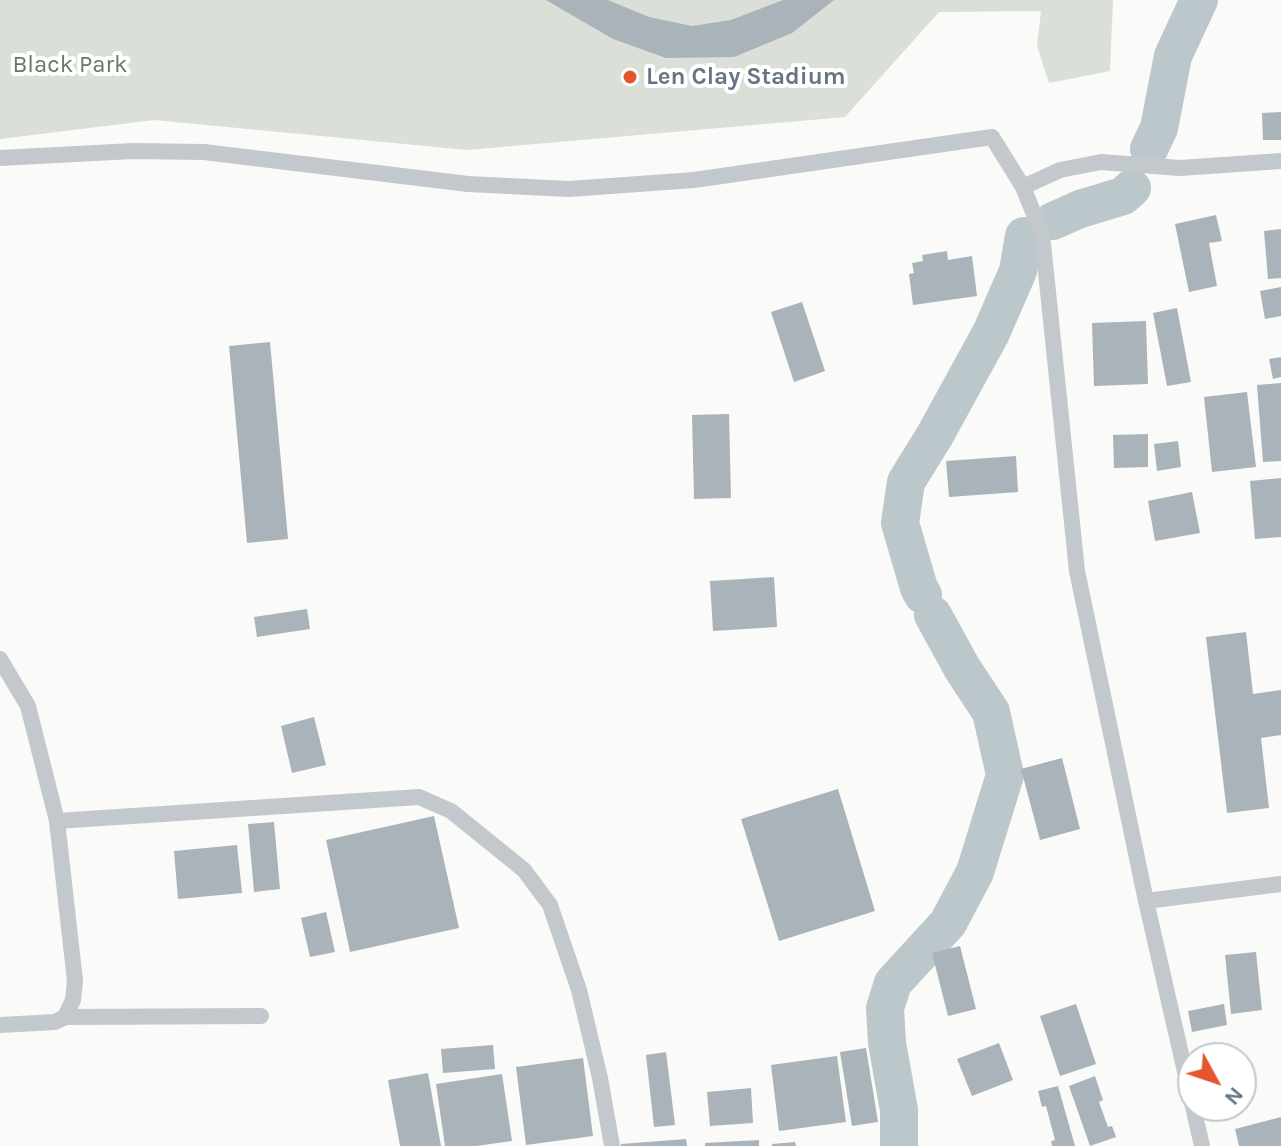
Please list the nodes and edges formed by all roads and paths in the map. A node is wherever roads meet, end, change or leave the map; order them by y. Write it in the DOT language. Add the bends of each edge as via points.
graph roads {
  1 [pos="0,158"];
  2 [pos="1281,161"];
  3 [pos="1023,187"];
  4 [pos="0,659"];
  5 [pos="57,821"];
  6 [pos="1281,884"];
  7 [pos="1146,901"];
  8 [pos="261,1016"];
  9 [pos="65,1017"];
  10 [pos="0,1025"];
  11 [pos="612,1146"];
  12 [pos="1202,1146"];
  1 -- 3 [label="street" via="204,152 468,184 569,189 694,180 992,137"];
  2 -- 3 [label="street" via="1180,168 1101,162 1060,170"];
  3 -- 7 [label="street" via="1042,234 1077,571"];
  4 -- 5 [label="street" via="28,706"];
  5 -- 9 [label="street" via="75,981"];
  5 -- 11 [label="street" via="419,797 451,811 524,870 550,905 579,990"];
  6 -- 7 [label="street"];
  7 -- 12 [label="street"];
  8 -- 9 [label="street"];
  9 -- 10 [label="street"];
}
